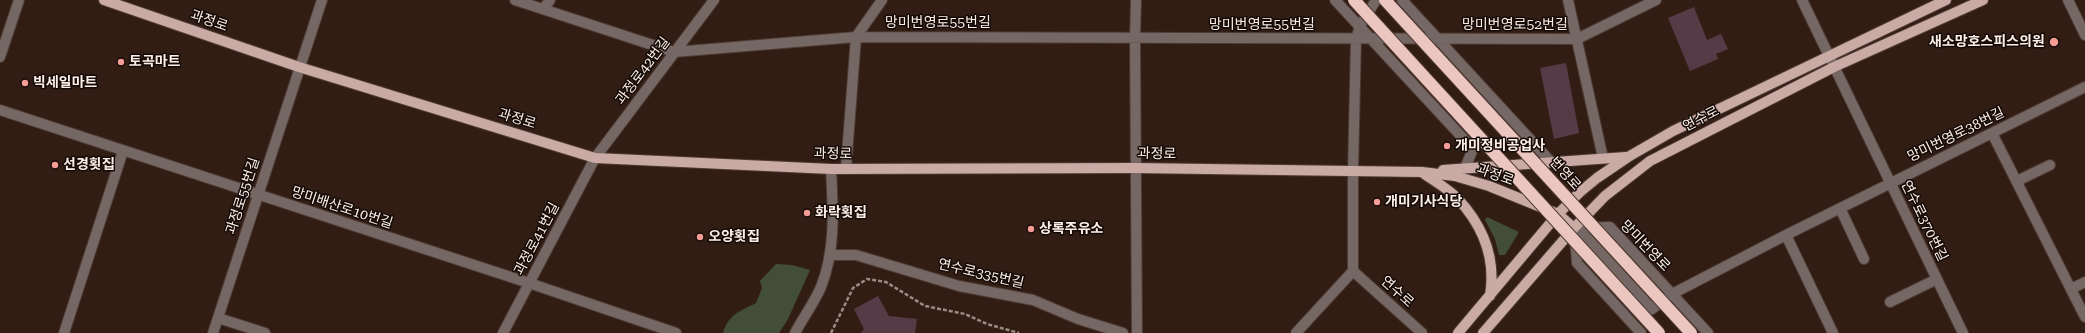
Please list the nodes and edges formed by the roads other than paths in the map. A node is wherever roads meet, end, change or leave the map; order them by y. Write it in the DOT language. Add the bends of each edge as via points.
graph roads {
  1 [pos="19,0"];
  2 [pos="104,0"];
  3 [pos="322,0"];
  4 [pos="515,0"];
  5 [pos="550,0"];
  6 [pos="714,0"];
  7 [pos="882,0"];
  8 [pos="1136,0"];
  9 [pos="1335,0"];
  10 [pos="1354,0"];
  11 [pos="1376,0"];
  12 [pos="1385,0"];
  13 [pos="1402,0"];
  14 [pos="1568,0"];
  15 [pos="1656,0"];
  16 [pos="1802,0"];
  17 [pos="1946,0"];
  18 [pos="1983,0"];
  19 [pos="2068,0"];
  20 [pos="543,9"];
  21 [pos="1360,26"];
  22 [pos="2085,35"];
  23 [pos="856,37"];
  24 [pos="1135,38"];
  25 [pos="1371,38"];
  26 [pos="1356,39"];
  27 [pos="1438,39"];
  28 [pos="1577,39"];
  29 [pos="674,52"];
  30 [pos="1828,56"];
  31 [pos="0,57"];
  32 [pos="299,67"];
  33 [pos="1834,67"];
  34 [pos="2085,87"];
  35 [pos="0,110"];
  36 [pos="1992,133"];
  37 [pos="123,151"];
  38 [pos="1628,156"];
  39 [pos="595,158"];
  40 [pos="1603,158"];
  41 [pos="1552,162"];
  42 [pos="2050,165"];
  43 [pos="846,168"];
  44 [pos="1135,168"];
  45 [pos="1465,168"];
  46 [pos="831,169"];
  47 [pos="1353,171"];
  48 [pos="1422,172"];
  49 [pos="2017,181"];
  50 [pos="1890,183"];
  51 [pos="258,196"];
  52 [pos="1840,208"];
  53 [pos="1558,214"];
  54 [pos="1574,228"];
  55 [pos="1786,235"];
  56 [pos="831,255"];
  57 [pos="1864,259"];
  58 [pos="1353,271"];
  59 [pos="1937,279"];
  60 [pos="2085,282"];
  61 [pos="529,283"];
  62 [pos="2071,289"];
  63 [pos="1672,294"];
  64 [pos="1489,297"];
  65 [pos="1890,302"];
  66 [pos="2085,317"];
  67 [pos="218,318"];
  68 [pos="64,333"];
  69 [pos="214,333"];
  70 [pos="265,333"];
  71 [pos="503,333"];
  72 [pos="676,333"];
  73 [pos="795,333"];
  74 [pos="1123,333"];
  75 [pos="1137,333"];
  76 [pos="1296,333"];
  77 [pos="1422,333"];
  78 [pos="1458,333"];
  79 [pos="1483,333"];
  80 [pos="1641,333"];
  81 [pos="1659,333"];
  82 [pos="1691,333"];
  83 [pos="1708,333"];
  84 [pos="1833,333"];
  85 [pos="1963,333"];
  1 -- 31 [label="street"];
  2 -- 32 [label="main road, 과정로"];
  3 -- 32 [label="street, 과정로55번길"];
  4 -- 20 [label="street, 망미번영로55번길"];
  5 -- 20 [label="street"];
  6 -- 29 [label="street, 과정로42번길"];
  7 -- 23 [label="street"];
  8 -- 24 [label="street"];
  9 -- 21 [label="street"];
  10 -- 81 [label="highway, bridge"];
  11 -- 21 [label="street"];
  12 -- 82 [label="highway, 번영로, bridge"];
  13 -- 27 [label="street"];
  14 -- 28 [label="street"];
  15 -- 28 [label="street, 망미번영로52번길"];
  16 -- 30 [label="street, 연수로370번길"];
  17 -- 30 [label="main road, 연수로"];
  18 -- 33 [label="main road, 연수로"];
  19 -- 22 [label="street"];
  20 -- 29 [label="street, 망미번영로55번길"];
  21 -- 25 [label="street"];
  21 -- 26 [label="street"];
  23 -- 24 [label="street, 망미번영로55번길"];
  23 -- 29 [label="street, 망미번영로55번길"];
  23 -- 43 [label="street"];
  24 -- 26 [label="street, 망미번영로55번길"];
  24 -- 44 [label="street"];
  25 -- 26 [label="street, 망미번영로55번길"];
  25 -- 27 [label="street, 망미번영로52번길"];
  25 -- 45 [label="street" via="1473,149"];
  26 -- 47 [label="street"];
  27 -- 28 [label="street, 망미번영로52번길"];
  27 -- 41 [label="street"];
  28 -- 40 [label="street"];
  29 -- 39 [label="street, 과정로42번길"];
  30 -- 33 [label="street, 연수로370번길"];
  30 -- 38 [label="main road, 연수로" via="1673,131"];
  32 -- 39 [label="main road, 과정로"];
  32 -- 51 [label="street, 과정로55번길"];
  33 -- 50 [label="street, 연수로370번길"];
  33 -- 54 [label="main road, 연수로" via="1650,161 1605,196"];
  34 -- 36 [label="street, 망미번영로38번길"];
  35 -- 37 [label="street, 망미배산로10번길"];
  36 -- 49 [label="street"];
  36 -- 50 [label="street, 망미번영로38번길"];
  37 -- 51 [label="street, 망미배산로10번길"];
  37 -- 68 [label="street"];
  38 -- 40 [label="main road"];
  38 -- 53 [label="main road, 연수로" via="1596,178"];
  39 -- 46 [label="main road, 과정로"];
  39 -- 61 [label="street, 과정로41번길"];
  40 -- 41 [label="main road"];
  41 -- 45 [label="main road"];
  42 -- 49 [label="street"];
  43 -- 44 [label="main road, 과정로"];
  43 -- 46 [label="main road, 과정로"];
  44 -- 47 [label="main road, 과정로"];
  44 -- 75 [label="street"];
  45 -- 48 [label="main road"];
  46 -- 56 [label="street" via="834,222"];
  47 -- 48 [label="main road, 과정로"];
  47 -- 58 [label="street"];
  48 -- 53 [label="main road, 과정로" via="1455,176 1489,186"];
  48 -- 64 [label="main road" via="1458,198 1480,230 1489,251 1492,279"];
  49 -- 62 [label="street"];
  50 -- 52 [label="street, 망미번영로38번길"];
  50 -- 59 [label="street, 연수로370번길"];
  51 -- 61 [label="street, 망미배산로10번길"];
  51 -- 67 [label="street, 과정로55번길"];
  52 -- 55 [label="street, 망미번영로38번길"];
  52 -- 57 [label="street"];
  53 -- 54 [label="main road, 과정로"];
  53 -- 64 [label="main road, 연수로"];
  54 -- 63 [label="street, 망미번영로" via="1610,227"];
  54 -- 63 [label="street, 망미번영로38번길" via="1587,238 1652,309"];
  54 -- 79 [label="main road, 연수로"];
  54 -- 80 [label="street" via="1577,263"];
  55 -- 63 [label="street, 망미번영로38번길"];
  55 -- 84 [label="street"];
  56 -- 73 [label="street" via="821,288"];
  56 -- 74 [label="street, 연수로335번길" via="856,255 959,286 1034,300 1078,319"];
  58 -- 76 [label="street"];
  58 -- 77 [label="street, 연수로"];
  59 -- 65 [label="street, 연수로370번길"];
  59 -- 85 [label="street, 연수로370번길"];
  60 -- 62 [label="street"];
  61 -- 71 [label="street, 과정로41번길"];
  61 -- 72 [label="street, 망미배산로10번길"];
  62 -- 66 [label="street"];
  63 -- 83 [label="street, 망미번영로"];
  64 -- 78 [label="main road, 연수로"];
  67 -- 69 [label="street, 과정로55번길"];
  67 -- 70 [label="street"];
}
